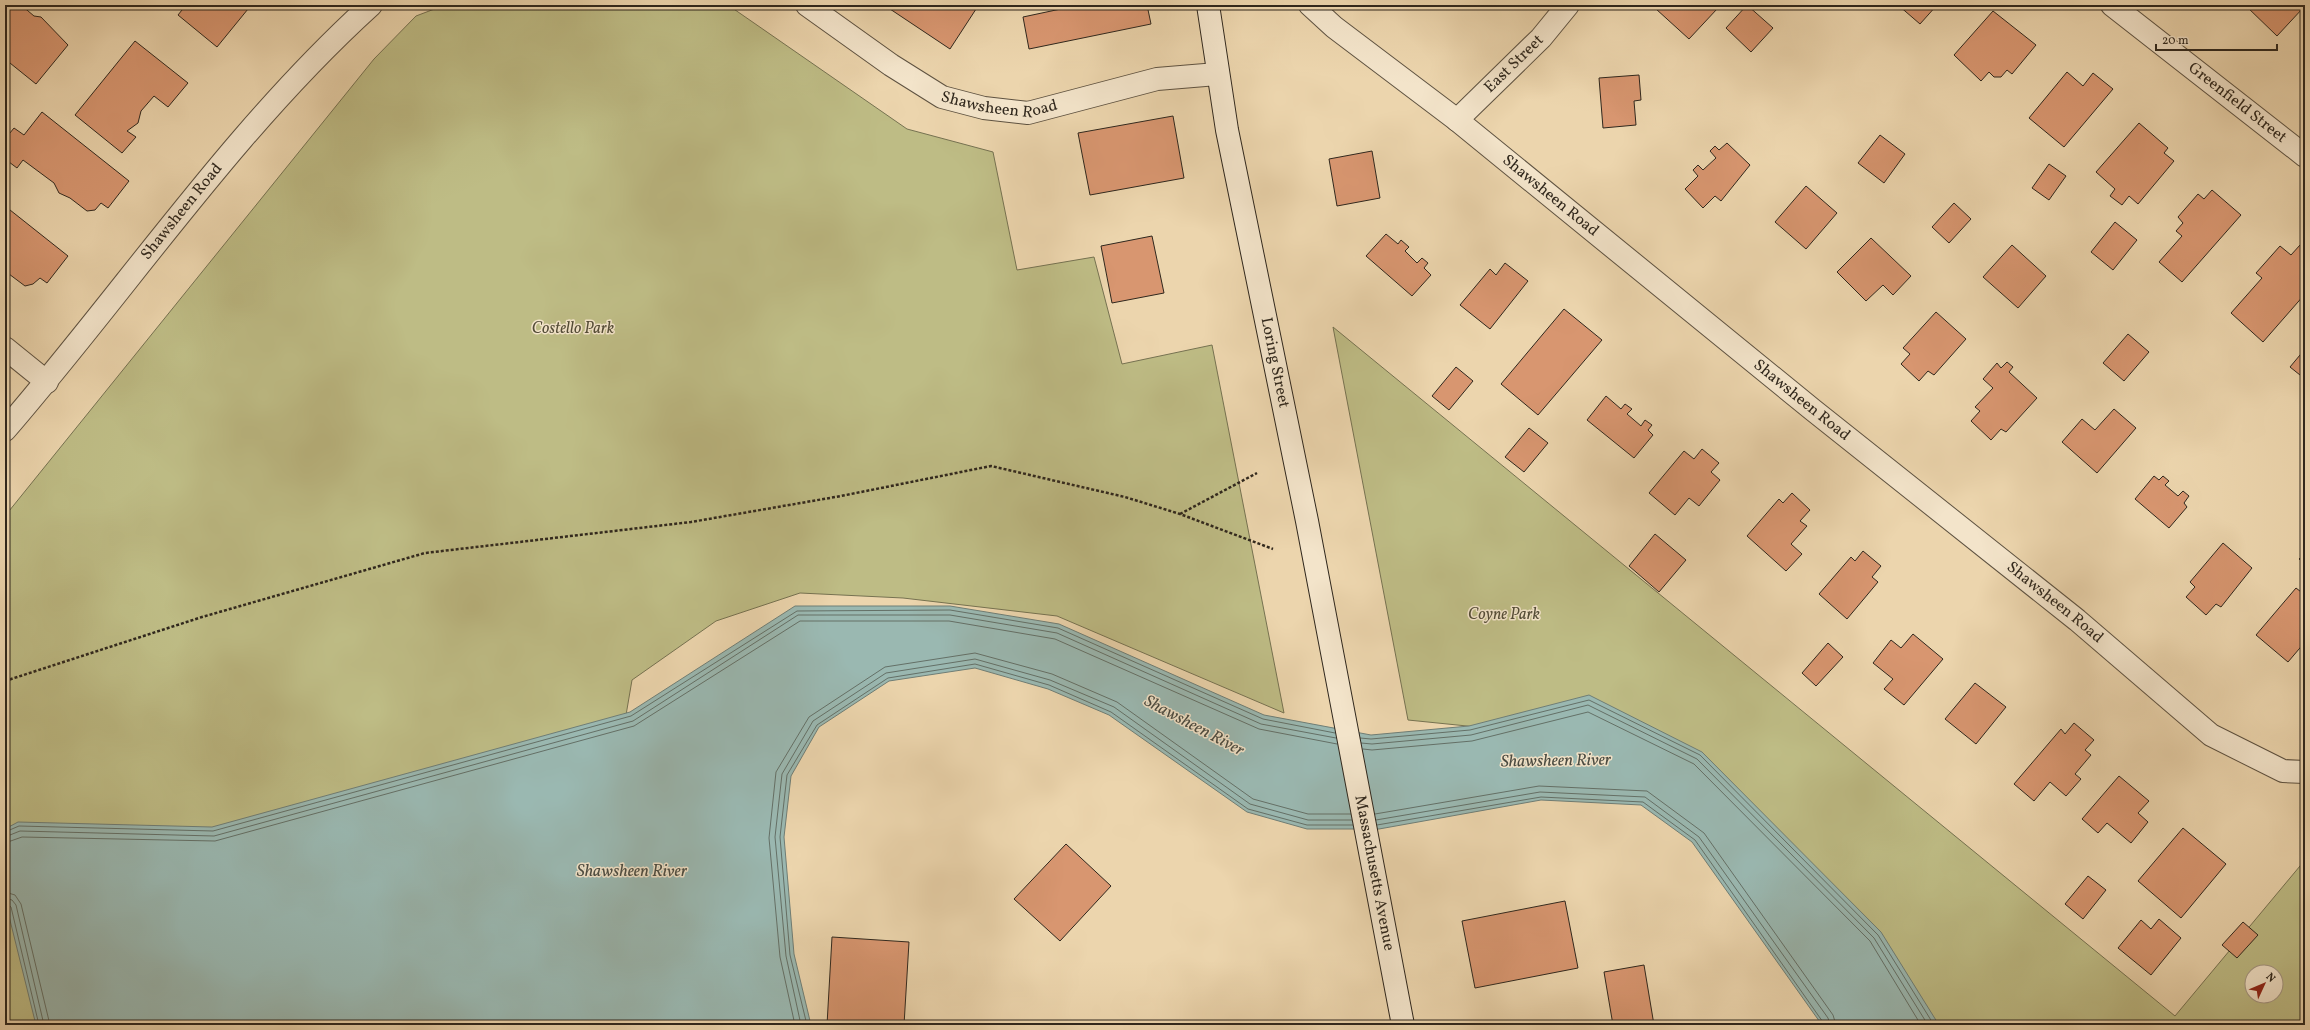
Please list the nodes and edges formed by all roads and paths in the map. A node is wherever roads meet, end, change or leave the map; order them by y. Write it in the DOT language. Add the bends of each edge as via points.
graph roads {
  1 [pos="371,5"];
  2 [pos="807,5"];
  3 [pos="1208,5"];
  4 [pos="1310,5"];
  5 [pos="1568,5"];
  6 [pos="2112,5"];
  7 [pos="1217,74"];
  8 [pos="1457,120"];
  9 [pos="2305,156"];
  10 [pos="5,348"];
  11 [pos="47,382"];
  12 [pos="5,430"];
  13 [pos="1257,473"];
  14 [pos="1180,514"];
  15 [pos="1273,549"];
  16 [pos="5,681"];
  17 [pos="1345,721"];
  18 [pos="2305,772"];
  19 [pos="1403,1025"];
  1 -- 11 [label="street, Shawsheen Road" via="311,62 254,125"];
  2 -- 7 [label="street, Shawsheen Road" via="891,66 942,97 984,108 1028,113 1157,79"];
  3 -- 7 [label="street, Loring Street"];
  4 -- 8 [label="street, Shawsheen Road" via="1334,27"];
  5 -- 8 [label="street, East Street" via="1541,38"];
  6 -- 9 [label="street, Greenfield Street"];
  7 -- 17 [label="street, Loring Street"];
  8 -- 18 [label="street, Shawsheen Road" via="1813,410 2077,620 2211,735 2283,771"];
  10 -- 11 [label="street"];
  11 -- 12 [label="street, Shawsheen Road"];
  13 -- 14 [label="path"];
  14 -- 15 [label="path"];
  14 -- 16 [label="path" via="1125,497 991,466 691,522 425,554 202,618"];
  17 -- 19 [label="street, Massachusetts Avenue"];
}
